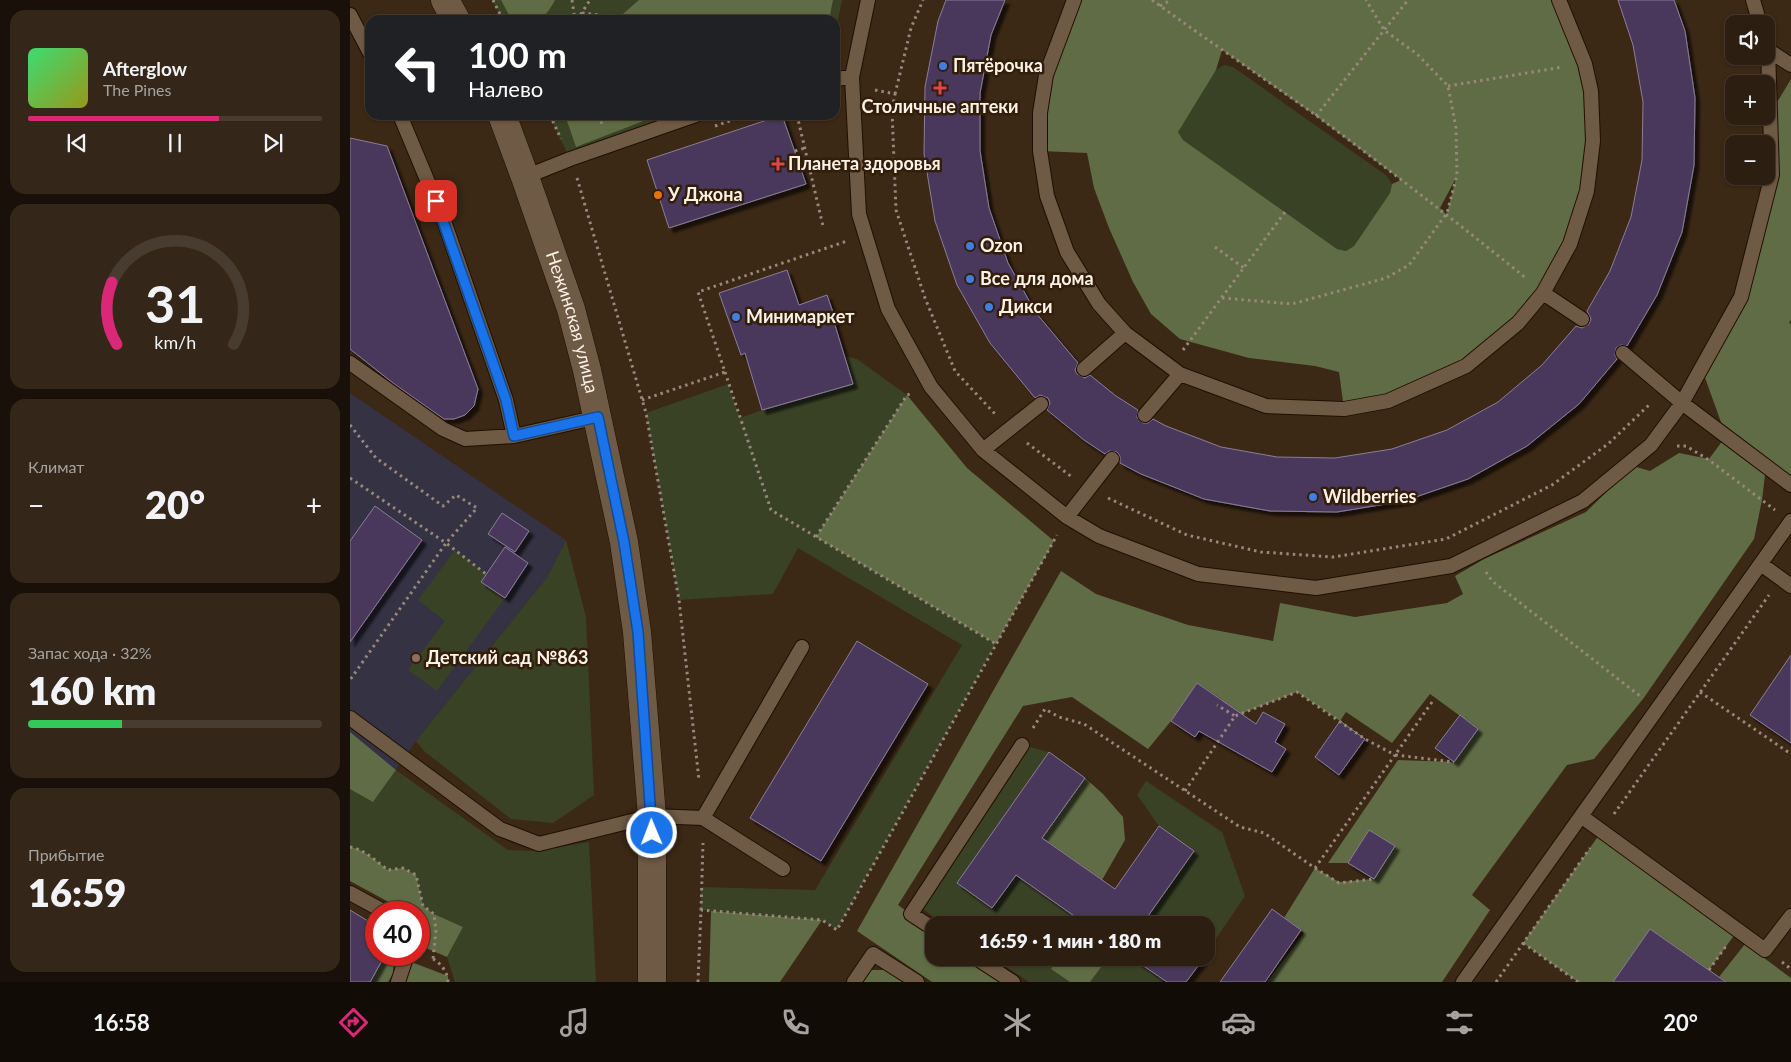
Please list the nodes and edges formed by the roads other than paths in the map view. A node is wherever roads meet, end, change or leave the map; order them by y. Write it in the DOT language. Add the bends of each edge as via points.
graph roads {
  1 [pos="445,0"];
  2 [pos="868,0"];
  3 [pos="1074,0"];
  4 [pos="1559,0"];
  5 [pos="1752,0"];
  6 [pos="350,15"];
  7 [pos="453,15"];
  8 [pos="1757,15"];
  9 [pos="365,44"];
  10 [pos="1775,52"];
  11 [pos="1768,65"];
  12 [pos="1791,65"];
  13 [pos="852,77"];
  14 [pos="840,78"];
  15 [pos="402,120"];
  16 [pos="504,120"];
  17 [pos="682,120"];
  18 [pos="525,177"];
  19 [pos="1543,292"];
  20 [pos="1582,319"];
  21 [pos="1125,333"];
  22 [pos="1623,353"];
  23 [pos="350,363"];
  24 [pos="1084,369"];
  25 [pos="1175,371"];
  26 [pos="1682,402"];
  27 [pos="1041,404"];
  28 [pos="1145,415"];
  29 [pos="598,417"];
  30 [pos="514,436"];
  31 [pos="983,450"];
  32 [pos="1112,459"];
  33 [pos="1791,485"];
  34 [pos="1066,517"];
  35 [pos="1791,521"];
  36 [pos="1760,564"];
  37 [pos="1786,582"];
  38 [pos="802,647"];
  39 [pos="350,718"];
  40 [pos="1022,745"];
  41 [pos="652,816"];
  42 [pos="1581,816"];
  43 [pos="703,818"];
  44 [pos="783,869"];
  45 [pos="350,893"];
  46 [pos="365,901"];
  47 [pos="1791,916"];
  48 [pos="925,923"];
  49 [pos="404,966"];
  50 [pos="988,966"];
  51 [pos="398,982"];
  52 [pos="652,982"];
  53 [pos="854,982"];
  54 [pos="917,982"];
  55 [pos="1013,982"];
  56 [pos="1463,982"];
  1 -- 7 [label="street"];
  2 -- 13 [label="lane"];
  3 -- 21 [label="lane" via="1046,75 1040,113 1040,151 1047,196 1067,252 1099,304"];
  4 -- 19 [label="lane" via="1585,64 1593,141 1587,191 1570,244"];
  5 -- 8 [label="lane"];
  6 -- 9 [label="lane"];
  10 -- 12 [label="lane"];
  11 -- 26 [label="lane" via="1772,175 1740,298"];
  13 -- 14 [label="lane"];
  13 -- 31 [label="lane" via="859,214 888,309 931,387"];
  15 -- 30 [label="lane" via="443,218 506,400"];
  16 -- 18 [label="street, Нежинская улица"];
  17 -- 18 [label="lane"];
  18 -- 29 [label="street, Нежинская улица" via="571,309"];
  19 -- 20 [label="lane"];
  19 -- 25 [label="lane" via="1518,323 1466,366 1388,401 1344,409 1266,406"];
  21 -- 24 [label="lane"];
  21 -- 25 [label="lane"];
  22 -- 26 [label="lane"];
  23 -- 30 [label="lane" via="443,429 465,440"];
  25 -- 28 [label="lane"];
  26 -- 33 [label="lane"];
  26 -- 34 [label="lane" via="1651,445 1584,501 1451,566 1316,588 1198,574 1100,536"];
  27 -- 31 [label="lane"];
  29 -- 30 [label="lane"];
  29 -- 41 [label="street, Нежинская улица" via="624,542 638,632"];
  31 -- 34 [label="lane"];
  32 -- 34 [label="lane"];
  35 -- 36 [label="lane"];
  36 -- 37 [label="lane"];
  36 -- 42 [label="lane"];
  38 -- 43 [label="lane"];
  39 -- 41 [label="lane" via="500,829 539,844"];
  40 -- 48 [label="lane" via="911,914"];
  41 -- 43 [label="lane"];
  41 -- 52 [label="street, Нежинская улица"];
  42 -- 47 [label="lane" via="1765,950"];
  42 -- 56 [label="lane"];
  43 -- 44 [label="lane"];
  45 -- 46 [label="lane"];
  49 -- 51 [label="lane"];
  50 -- 55 [label="lane"];
  53 -- 54 [label="lane" via="873,954"];
}
